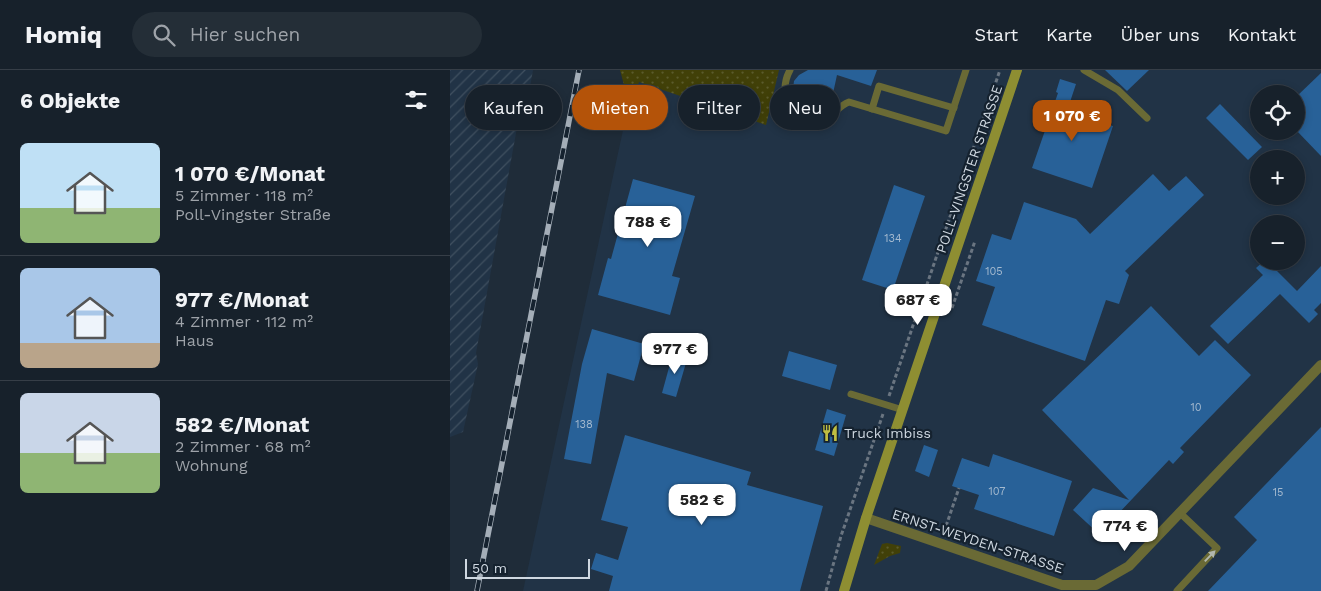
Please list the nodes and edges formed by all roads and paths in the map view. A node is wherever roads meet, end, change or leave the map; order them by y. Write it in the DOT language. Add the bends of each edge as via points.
graph roads {
  1 [pos="790,70"];
  2 [pos="966,70"];
  3 [pos="1000,70"];
  4 [pos="1017,70"];
  5 [pos="1084,70"];
  6 [pos="954,108"];
  7 [pos="872,109"];
  8 [pos="1147,118"];
  9 [pos="1321,365"];
  10 [pos="851,394"];
  11 [pos="886,405"];
  12 [pos="902,410"];
  13 [pos="960,488"];
  14 [pos="1179,512"];
  15 [pos="866,518"];
  16 [pos="940,543"];
  17 [pos="1061,588"];
  18 [pos="1098,588"];
  19 [pos="826,591"];
  20 [pos="844,591"];
  21 [pos="1177,591"];
  1 -- 7 [label="lane" via="784,90 790,109 805,120 829,118 849,102"];
  2 -- 6 [label="lane"];
  3 -- 11 [label="path"];
  4 -- 12 [label="street, POLL-VINGSTER STRASSE"];
  5 -- 8 [label="lane" via="1118,90"];
  6 -- 7 [label="lane" via="946,131"];
  6 -- 7 [label="lane" via="879,86"];
  9 -- 14 [label="street, ERNST-WEYDEN-STRASSE"];
  10 -- 11 [label="lane"];
  11 -- 12 [label="lane"];
  11 -- 19 [label="path" via="841,536"];
  12 -- 15 [label="street, POLL-VINGSTER STRASSE"];
  13 -- 16 [label="path"];
  14 -- 18 [label="street, ERNST-WEYDEN-STRASSE" via="1129,566"];
  21 -- 14 [label="lane, one-way" via="1217,548"];
  15 -- 16 [label="street, ERNST-WEYDEN-STRASSE"];
  15 -- 20 [label="street, POLL-VINGSTER STRASSE"];
  16 -- 17 [label="street, ERNST-WEYDEN-STRASSE"];
  17 -- 18 [label="street, ERNST-WEYDEN-STRASSE"];
}
